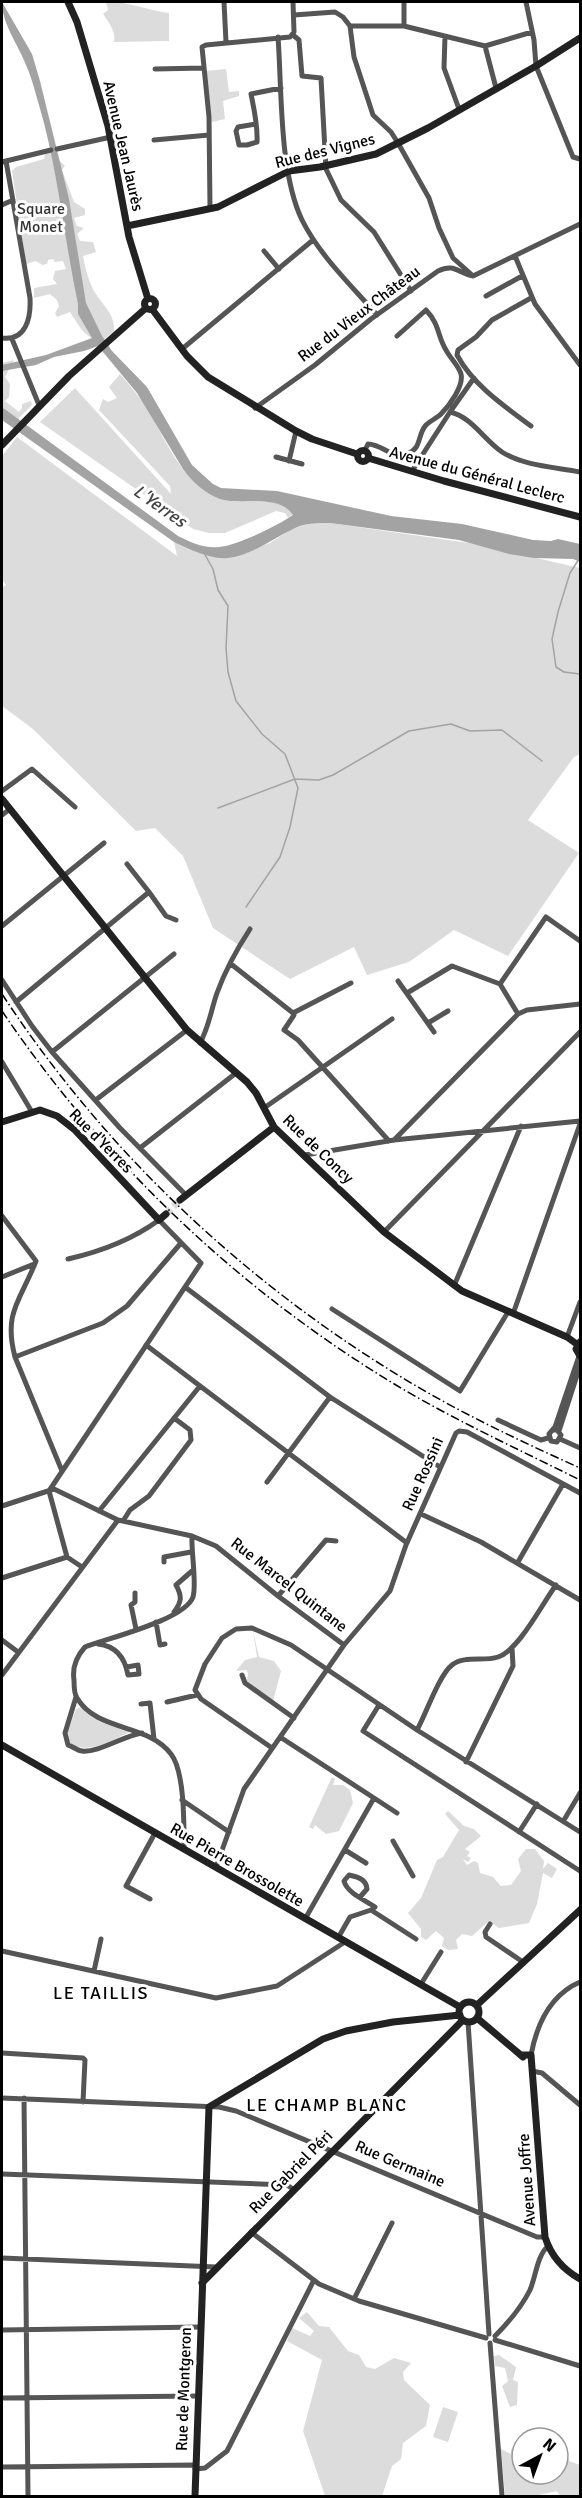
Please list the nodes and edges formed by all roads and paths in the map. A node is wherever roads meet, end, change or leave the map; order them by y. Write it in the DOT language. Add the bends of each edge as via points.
graph roads {
  1 [pos="68,2"];
  2 [pos="224,2"];
  3 [pos="293,2"];
  4 [pos="404,2"];
  5 [pos="526,2"];
  6 [pos="294,15"];
  7 [pos="350,26"];
  8 [pos="404,26"];
  9 [pos="532,32"];
  10 [pos="292,35"];
  11 [pos="445,36"];
  12 [pos="278,38"];
  13 [pos="580,38"];
  14 [pos="226,42"];
  15 [pos="485,46"];
  16 [pos="536,66"];
  17 [pos="203,68"];
  18 [pos="155,69"];
  19 [pos="281,88"];
  20 [pos="496,88"];
  21 [pos="459,109"];
  22 [pos="256,124"];
  23 [pos="209,135"];
  24 [pos="111,137"];
  25 [pos="154,140"];
  26 [pos="398,143"];
  27 [pos="580,159"];
  28 [pos="4,161"];
  29 [pos="326,165"];
  30 [pos="289,171"];
  31 [pos="13,200"];
  32 [pos="2,205"];
  33 [pos="210,208"];
  34 [pos="580,224"];
  35 [pos="127,226"];
  36 [pos="313,240"];
  37 [pos="264,251"];
  38 [pos="515,256"];
  39 [pos="279,269"];
  40 [pos="473,276"];
  41 [pos="522,276"];
  42 [pos="411,291"];
  43 [pos="486,296"];
  44 [pos="531,298"];
  45 [pos="149,308"];
  46 [pos="377,315"];
  47 [pos="397,336"];
  48 [pos="3,339"];
  49 [pos="12,339"];
  50 [pos="182,349"];
  51 [pos="580,365"];
  52 [pos="474,378"];
  53 [pos="39,405"];
  54 [pos="255,408"];
  55 [pos="450,412"];
  56 [pos="531,426"];
  57 [pos="296,431"];
  58 [pos="2,444"];
  59 [pos="364,450"];
  60 [pos="357,454"];
  61 [pos="276,458"];
  62 [pos="368,458"];
  63 [pos="289,461"];
  64 [pos="302,464"];
  65 [pos="412,471"];
  66 [pos="580,472"];
  67 [pos="580,517"];
  68 [pos="2,791"];
  69 [pos="2,799"];
  70 [pos="75,807"];
  71 [pos="10,809"];
  72 [pos="2,815"];
  73 [pos="104,843"];
  74 [pos="127,864"];
  75 [pos="64,876"];
  76 [pos="149,892"];
  77 [pos="176,920"];
  78 [pos="2,926"];
  79 [pos="105,927"];
  80 [pos="250,929"];
  81 [pos="580,941"];
  82 [pos="174,954"];
  83 [pos="231,964"];
  84 [pos="146,978"];
  85 [pos="2,980"];
  86 [pos="398,981"];
  87 [pos="351,983"];
  88 [pos="500,984"];
  89 [pos="407,993"];
  90 [pos="16,1002"];
  91 [pos="580,1004"];
  92 [pos="448,1011"];
  93 [pos="293,1012"];
  94 [pos="518,1014"];
  95 [pos="392,1019"];
  96 [pos="428,1023"];
  97 [pos="187,1030"];
  98 [pos="434,1032"];
  99 [pos="580,1032"];
  100 [pos="200,1043"];
  101 [pos="52,1052"];
  102 [pos="2,1062"];
  103 [pos="323,1068"];
  104 [pos="236,1073"];
  105 [pos="97,1100"];
  106 [pos="264,1108"];
  107 [pos="32,1112"];
  108 [pos="2,1122"];
  109 [pos="580,1123"];
  110 [pos="520,1126"];
  111 [pos="274,1127"];
  112 [pos="484,1132"];
  113 [pos="391,1141"];
  114 [pos="140,1148"];
  115 [pos="305,1155"];
  116 [pos="183,1197"];
  117 [pos="166,1214"];
  118 [pos="2,1216"];
  119 [pos="159,1220"];
  120 [pos="384,1232"];
  121 [pos="181,1243"];
  122 [pos="68,1259"];
  123 [pos="35,1263"];
  124 [pos="2,1277"];
  125 [pos="454,1286"];
  126 [pos="185,1287"];
  127 [pos="580,1302"];
  128 [pos="332,1309"];
  129 [pos="511,1313"];
  130 [pos="567,1337"];
  131 [pos="579,1344"];
  132 [pos="146,1345"];
  133 [pos="580,1356"];
  134 [pos="15,1357"];
  135 [pos="580,1366"];
  136 [pos="200,1386"];
  137 [pos="330,1397"];
  138 [pos="174,1418"];
  139 [pos="498,1420"];
  140 [pos="556,1430"];
  141 [pos="548,1438"];
  142 [pos="560,1439"];
  143 [pos="580,1448"];
  144 [pos="289,1453"];
  145 [pos="440,1467"];
  146 [pos="62,1471"];
  147 [pos="267,1482"];
  148 [pos="563,1484"];
  149 [pos="49,1491"];
  150 [pos="580,1493"];
  151 [pos="2,1506"];
  152 [pos="99,1511"];
  153 [pos="421,1514"];
  154 [pos="121,1520"];
  155 [pos="192,1536"];
  156 [pos="336,1541"];
  157 [pos="407,1543"];
  158 [pos="191,1552"];
  159 [pos="67,1557"];
  160 [pos="164,1562"];
  161 [pos="518,1562"];
  162 [pos="82,1567"];
  163 [pos="192,1571"];
  164 [pos="2,1578"];
  165 [pos="556,1585"];
  166 [pos="135,1593"];
  167 [pos="278,1596"];
  168 [pos="580,1600"];
  169 [pos="131,1605"];
  170 [pos="125,1608"];
  171 [pos="170,1617"];
  172 [pos="156,1622"];
  173 [pos="136,1629"];
  174 [pos="2,1640"];
  175 [pos="93,1644"];
  176 [pos="165,1644"];
  177 [pos="344,1645"];
  178 [pos="512,1648"];
  179 [pos="18,1652"];
  180 [pos="127,1668"];
  181 [pos="328,1668"];
  182 [pos="2,1675"];
  183 [pos="242,1675"];
  184 [pos="197,1695"];
  185 [pos="76,1697"];
  186 [pos="167,1702"];
  187 [pos="141,1704"];
  188 [pos="379,1705"];
  189 [pos="294,1718"];
  190 [pos="417,1730"];
  191 [pos="144,1733"];
  192 [pos="280,1737"];
  193 [pos="154,1739"];
  194 [pos="2,1745"];
  195 [pos="272,1748"];
  196 [pos="466,1762"];
  197 [pos="580,1793"];
  198 [pos="374,1798"];
  199 [pos="182,1800"];
  200 [pos="537,1804"];
  201 [pos="397,1814"];
  202 [pos="564,1820"];
  203 [pos="229,1832"];
  204 [pos="519,1832"];
  205 [pos="580,1832"];
  206 [pos="155,1833"];
  207 [pos="393,1841"];
  208 [pos="184,1849"];
  209 [pos="345,1850"];
  210 [pos="366,1863"];
  211 [pos="216,1867"];
  212 [pos="580,1870"];
  213 [pos="413,1876"];
  214 [pos="360,1897"];
  215 [pos="150,1899"];
  216 [pos="371,1910"];
  217 [pos="580,1910"];
  218 [pos="305,1919"];
  219 [pos="490,1924"];
  220 [pos="101,1939"];
  221 [pos="416,1939"];
  222 [pos="341,1940"];
  223 [pos="2,1951"];
  224 [pos="441,1952"];
  225 [pos="523,1962"];
  226 [pos="94,1971"];
  227 [pos="580,1982"];
  228 [pos="421,1984"];
  229 [pos="477,2005"];
  230 [pos="463,2016"];
  231 [pos="477,2018"];
  232 [pos="2,2053"];
  233 [pos="521,2055"];
  234 [pos="531,2055"];
  235 [pos="532,2068"];
  236 [pos="2,2098"];
  237 [pos="24,2098"];
  238 [pos="82,2102"];
  239 [pos="580,2105"];
  240 [pos="209,2107"];
  241 [pos="332,2150"];
  242 [pos="2,2174"];
  243 [pos="25,2175"];
  244 [pos="205,2182"];
  245 [pos="293,2189"];
  246 [pos="481,2213"];
  247 [pos="392,2223"];
  248 [pos="251,2232"];
  249 [pos="545,2237"];
  250 [pos="548,2246"];
  251 [pos="2,2258"];
  252 [pos="25,2259"];
  253 [pos="202,2267"];
  254 [pos="216,2267"];
  255 [pos="580,2279"];
  256 [pos="314,2280"];
  257 [pos="202,2283"];
  258 [pos="354,2299"];
  259 [pos="200,2327"];
  260 [pos="26,2329"];
  261 [pos="2,2330"];
  262 [pos="491,2338"];
  263 [pos="580,2366"];
  264 [pos="198,2396"];
  265 [pos="2,2398"];
  266 [pos="27,2398"];
  267 [pos="28,2466"];
  268 [pos="2,2467"];
  269 [pos="195,2467"];
  270 [pos="28,2496"];
  271 [pos="195,2496"];
  272 [pos="502,2496"];
  1 -- 24 [label="street, Avenue Jean Jaurès"];
  2 -- 14 [label="street"];
  3 -- 6 [label="street"];
  4 -- 8 [label="street"];
  5 -- 9 [label="street"];
  6 -- 7 [label="street" via="335,12"];
  6 -- 10 [label="street"];
  7 -- 8 [label="street"];
  7 -- 26 [label="street" via="354,57 373,115"];
  8 -- 11 [label="street"];
  9 -- 15 [label="street"];
  9 -- 16 [label="street"];
  10 -- 12 [label="street"];
  10 -- 29 [label="street" via="299,40 302,76 321,78"];
  11 -- 15 [label="street"];
  11 -- 21 [label="street" via="444,68"];
  12 -- 14 [label="street"];
  12 -- 19 [label="street"];
  13 -- 16 [label="street, Rue des Vignes"];
  14 -- 17 [label="street" via="202,47"];
  15 -- 20 [label="street"];
  16 -- 20 [label="street, Rue des Vignes"];
  16 -- 27 [label="street" via="573,156"];
  17 -- 18 [label="street"];
  17 -- 23 [label="street"];
  19 -- 22 [label="street" via="251,94"];
  19 -- 30 [label="street"];
  20 -- 21 [label="street, Rue des Vignes"];
  21 -- 26 [label="street, Rue des Vignes"];
  22 -- 22 [label="street" via="238,127 239,144 257,142"];
  23 -- 25 [label="street"];
  23 -- 33 [label="street"];
  24 -- 28 [label="street"];
  24 -- 35 [label="street, Avenue Jean Jaurès"];
  26 -- 29 [label="street, Rue des Vignes" via="376,154"];
  26 -- 40 [label="street" via="429,198 453,258"];
  28 -- 31 [label="street"];
  29 -- 30 [label="street, Rue des Vignes"];
  29 -- 42 [label="street" via="341,200 374,232"];
  30 -- 33 [label="street, Rue des Vignes"];
  30 -- 36 [label="street" via="294,200"];
  31 -- 32 [label="street"];
  31 -- 49 [label="street" via="31,310 24,330"];
  33 -- 35 [label="street, Rue des Vignes"];
  34 -- 38 [label="street"];
  35 -- 45 [label="street, Avenue Jean Jaurès" via="148,298 154,301"];
  36 -- 39 [label="street"];
  36 -- 46 [label="street"];
  37 -- 39 [label="street"];
  38 -- 40 [label="street"];
  38 -- 41 [label="street"];
  39 -- 50 [label="street"];
  40 -- 42 [label="street, Rue du Vieux Château" via="446,267"];
  41 -- 43 [label="street"];
  41 -- 44 [label="street"];
  42 -- 46 [label="street, Rue du Vieux Château"];
  44 -- 51 [label="street"];
  44 -- 52 [label="street" via="492,320 458,350 457,357"];
  45 -- 50 [label="street, Avenue du Général Leclerc"];
  45 -- 53 [label="street"];
  46 -- 54 [label="street, Rue du Vieux Château"];
  47 -- 59 [label="street" via="426,310 436,321 445,349 461,373 461,382 441,413 426,426 417,448 410,454 389,453 373,444"];
  48 -- 49 [label="street"];
  49 -- 53 [label="street"];
  50 -- 54 [label="street, Avenue du Général Leclerc" via="208,377"];
  52 -- 55 [label="street"];
  52 -- 56 [label="street"];
  53 -- 58 [label="street"];
  54 -- 57 [label="street, Avenue du Général Leclerc"];
  55 -- 65 [label="street"];
  55 -- 66 [label="street" via="460,414 504,453 523,461"];
  57 -- 60 [label="street, Avenue du Général Leclerc"];
  57 -- 63 [label="street"];
  59 -- 60 [label="street"];
  59 -- 62 [label="street, Avenue du Général Leclerc"];
  60 -- 62 [label="street, Avenue du Général Leclerc" via="362,461"];
  61 -- 63 [label="street"];
  62 -- 65 [label="street, Avenue du Général Leclerc"];
  63 -- 64 [label="street"];
  65 -- 67 [label="street, Avenue du Général Leclerc"];
  68 -- 70 [label="street" via="32,769"];
  69 -- 71 [label="street, Rue de Concy"];
  71 -- 72 [label="street"];
  71 -- 75 [label="street, Rue de Concy"];
  73 -- 75 [label="street"];
  74 -- 76 [label="street"];
  75 -- 78 [label="street"];
  75 -- 79 [label="street, Rue de Concy"];
  76 -- 77 [label="street" via="166,916"];
  76 -- 79 [label="street"];
  79 -- 84 [label="street, Rue de Concy"];
  79 -- 90 [label="street"];
  80 -- 83 [label="street"];
  81 -- 88 [label="street" via="546,917"];
  82 -- 84 [label="street"];
  83 -- 93 [label="street"];
  83 -- 100 [label="street"];
  84 -- 97 [label="street, Rue de Concy"];
  84 -- 101 [label="street"];
  85 -- 90 [label="street"];
  86 -- 89 [label="street"];
  87 -- 93 [label="street"];
  88 -- 89 [label="street" via="452,966"];
  88 -- 94 [label="street"];
  89 -- 96 [label="street"];
  90 -- 101 [label="street"];
  91 -- 94 [label="street"];
  92 -- 96 [label="street"];
  93 -- 103 [label="street" via="284,1030"];
  94 -- 113 [label="street"];
  95 -- 103 [label="street"];
  96 -- 98 [label="street"];
  97 -- 100 [label="street, Rue de Concy"];
  97 -- 105 [label="street"];
  99 -- 112 [label="street"];
  100 -- 104 [label="street, Rue de Concy"];
  101 -- 105 [label="street"];
  102 -- 107 [label="street"];
  103 -- 106 [label="street"];
  103 -- 113 [label="street"];
  104 -- 106 [label="street, Rue de Concy" via="252,1088"];
  104 -- 114 [label="street"];
  105 -- 114 [label="street"];
  106 -- 111 [label="street, Rue de Concy"];
  107 -- 108 [label="street"];
  107 -- 119 [label="street, Rue d'Yerres" via="40,1110 66,1122"];
  109 -- 110 [label="street"];
  109 -- 129 [label="street"];
  110 -- 112 [label="street"];
  110 -- 125 [label="street"];
  111 -- 115 [label="street, Rue de Concy"];
  111 -- 116 [label="street"];
  112 -- 113 [label="street"];
  112 -- 120 [label="street"];
  113 -- 115 [label="street"];
  114 -- 116 [label="street"];
  115 -- 120 [label="street, Rue de Concy"];
  117 -- 119 [label="street"];
  118 -- 123 [label="street"];
  119 -- 121 [label="street"];
  119 -- 122 [label="street" via="133,1235"];
  120 -- 125 [label="street, Rue de Concy"];
  121 -- 126 [label="street" via="201,1263"];
  121 -- 134 [label="street" via="127,1306 104,1323"];
  123 -- 124 [label="street"];
  123 -- 134 [label="street" via="13,1309 10,1324"];
  125 -- 129 [label="street, Rue de Concy"];
  126 -- 132 [label="street"];
  126 -- 137 [label="street"];
  127 -- 130 [label="street"];
  128 -- 129 [label="street" via="460,1391"];
  129 -- 130 [label="street, Rue de Concy"];
  130 -- 131 [label="street, Rue de Concy"];
  131 -- 133 [label="street, Rue de Concy" via="576,1349"];
  132 -- 136 [label="street"];
  132 -- 146 [label="street"];
  133 -- 140 [label="street"];
  134 -- 146 [label="street"];
  135 -- 140 [label="street"];
  136 -- 138 [label="street"];
  136 -- 144 [label="street"];
  137 -- 144 [label="street"];
  137 -- 145 [label="street"];
  138 -- 152 [label="street"];
  138 -- 154 [label="street" via="190,1430 191,1440 148,1496"];
  139 -- 141 [label="street" via="542,1440"];
  140 -- 141 [label="street"];
  140 -- 142 [label="street"];
  141 -- 142 [label="street" via="555,1442"];
  142 -- 143 [label="street"];
  144 -- 147 [label="street"];
  144 -- 157 [label="street"];
  145 -- 148 [label="street, Rue Rossini" via="456,1433 463,1431"];
  145 -- 153 [label="street, Rue Rossini"];
  146 -- 149 [label="street"];
  148 -- 150 [label="street, Rue Rossini"];
  148 -- 161 [label="street"];
  149 -- 151 [label="street"];
  149 -- 152 [label="street, Rue Marcel Quintane" via="54,1489"];
  149 -- 159 [label="street"];
  152 -- 154 [label="street, Rue Marcel Quintane"];
  153 -- 157 [label="street, Rue Rossini"];
  153 -- 161 [label="street"];
  154 -- 155 [label="street, Rue Marcel Quintane"];
  154 -- 162 [label="street"];
  155 -- 158 [label="street"];
  155 -- 167 [label="street, Rue Marcel Quintane" via="216,1546"];
  156 -- 167 [label="street" via="326,1540"];
  157 -- 177 [label="street, Rue Rossini" via="390,1591"];
  158 -- 160 [label="street" via="164,1557"];
  158 -- 163 [label="street"];
  159 -- 162 [label="street"];
  159 -- 164 [label="street"];
  161 -- 165 [label="street"];
  162 -- 179 [label="street"];
  163 -- 171 [label="street" via="192,1598 184,1609"];
  163 -- 171 [label="street" via="176,1585 182,1598"];
  165 -- 168 [label="street"];
  165 -- 178 [label="street"];
  166 -- 169 [label="street"];
  167 -- 177 [label="street, Rue Marcel Quintane"];
  169 -- 170 [label="street"];
  169 -- 173 [label="street"];
  171 -- 172 [label="street"];
  172 -- 173 [label="street"];
  172 -- 176 [label="street" via="160,1645"];
  173 -- 175 [label="street"];
  174 -- 179 [label="street"];
  175 -- 180 [label="street" via="115,1650"];
  175 -- 185 [label="street" via="79,1653 73,1670"];
  177 -- 181 [label="street, Rue Rossini"];
  178 -- 190 [label="street" via="500,1657 453,1664"];
  178 -- 196 [label="street" via="513,1666"];
  179 -- 182 [label="street"];
  181 -- 184 [label="street" via="268,1634 252,1628 236,1629 222,1638 205,1664 196,1684"];
  181 -- 188 [label="street"];
  181 -- 189 [label="street, Rue Rossini"];
  183 -- 189 [label="street" via="245,1683"];
  184 -- 186 [label="street"];
  184 -- 195 [label="street"];
  185 -- 191 [label="street" via="103,1720"];
  185 -- 191 [label="street" via="65,1733 68,1745 81,1751 100,1748"];
  187 -- 193 [label="street" via="150,1703"];
  188 -- 190 [label="street"];
  188 -- 204 [label="street" via="363,1731"];
  189 -- 192 [label="street, Rue Rossini"];
  190 -- 196 [label="street"];
  191 -- 193 [label="street"];
  192 -- 195 [label="street, Rue Rossini"];
  192 -- 198 [label="street"];
  193 -- 199 [label="street" via="173,1756"];
  194 -- 206 [label="street, Rue Pierre Brossolette"];
  195 -- 203 [label="street, Rue Rossini" via="244,1789"];
  196 -- 200 [label="street"];
  197 -- 202 [label="street"];
  198 -- 201 [label="street"];
  198 -- 209 [label="street"];
  199 -- 203 [label="street"];
  199 -- 208 [label="street"];
  200 -- 202 [label="street"];
  200 -- 204 [label="street"];
  202 -- 205 [label="street"];
  203 -- 211 [label="street, Rue Rossini"];
  204 -- 212 [label="street"];
  206 -- 208 [label="street, Rue Pierre Brossolette"];
  206 -- 215 [label="street" via="126,1886"];
  207 -- 213 [label="street"];
  208 -- 211 [label="street, Rue Pierre Brossolette"];
  209 -- 210 [label="street"];
  209 -- 218 [label="street"];
  211 -- 218 [label="street, Rue Pierre Brossolette"];
  214 -- 214 [label="street" via="346,1887 344,1881 349,1875 367,1885"];
  214 -- 216 [label="street" via="375,1907"];
  216 -- 221 [label="street"];
  216 -- 222 [label="street" via="350,1917"];
  217 -- 225 [label="street"];
  218 -- 222 [label="street, Rue Pierre Brossolette"];
  219 -- 225 [label="street" via="486,1937"];
  220 -- 226 [label="street"];
  222 -- 226 [label="street" via="277,1986 216,1998"];
  222 -- 228 [label="street, Rue Pierre Brossolette"];
  223 -- 226 [label="street"];
  224 -- 228 [label="street"];
  225 -- 229 [label="street"];
  227 -- 234 [label="street" via="559,1994 551,2004 538,2024"];
  228 -- 230 [label="street, Rue Pierre Brossolette"];
  229 -- 230 [label="street" via="467,2001"];
  229 -- 231 [label="street"];
  230 -- 231 [label="street"];
  230 -- 240 [label="street" via="393,2022 323,2039"];
  230 -- 241 [label="street, Rue Gabriel Péri"];
  230 -- 246 [label="street"];
  231 -- 233 [label="street"];
  232 -- 238 [label="street" via="83,2058"];
  233 -- 234 [label="street"];
  233 -- 235 [label="street"];
  234 -- 235 [label="street, Avenue Joffre"];
  235 -- 239 [label="street"];
  235 -- 249 [label="street, Avenue Joffre"];
  236 -- 237 [label="street, Rue Germaine"];
  237 -- 238 [label="street, Rue Germaine"];
  237 -- 243 [label="street"];
  238 -- 240 [label="street, Rue Germaine"];
  240 -- 241 [label="street, Rue Germaine" via="241,2113"];
  240 -- 244 [label="street, Rue de Montgeron"];
  241 -- 245 [label="street, Rue Gabriel Péri"];
  241 -- 246 [label="street, Rue Germaine"];
  242 -- 243 [label="street"];
  243 -- 244 [label="street"];
  243 -- 252 [label="street"];
  244 -- 245 [label="street" via="287,2185"];
  244 -- 253 [label="street, Rue de Montgeron"];
  245 -- 248 [label="street, Rue Gabriel Péri"];
  246 -- 249 [label="street, Rue Germaine"];
  246 -- 262 [label="street"];
  247 -- 258 [label="street"];
  248 -- 254 [label="street, Rue Gabriel Péri"];
  248 -- 256 [label="street"];
  249 -- 250 [label="street, Avenue Joffre"];
  250 -- 255 [label="street, Avenue Joffre" via="562,2265"];
  250 -- 262 [label="street" via="542,2252 526,2298"];
  251 -- 252 [label="street"];
  252 -- 253 [label="street"];
  252 -- 260 [label="street"];
  253 -- 254 [label="street"];
  253 -- 257 [label="street, Rue de Montgeron"];
  254 -- 257 [label="street"];
  256 -- 258 [label="street"];
  256 -- 269 [label="street" via="227,2451 205,2468"];
  257 -- 259 [label="street, Rue de Montgeron"];
  258 -- 262 [label="street"];
  259 -- 260 [label="street"];
  259 -- 264 [label="street, Rue de Montgeron"];
  260 -- 261 [label="street"];
  260 -- 266 [label="street"];
  262 -- 263 [label="street"];
  262 -- 272 [label="street"];
  264 -- 266 [label="street"];
  264 -- 269 [label="street, Rue de Montgeron"];
  265 -- 266 [label="street"];
  266 -- 267 [label="street"];
  267 -- 268 [label="street"];
  267 -- 269 [label="street"];
  267 -- 270 [label="street"];
  269 -- 271 [label="street, Rue de Montgeron"];
}
